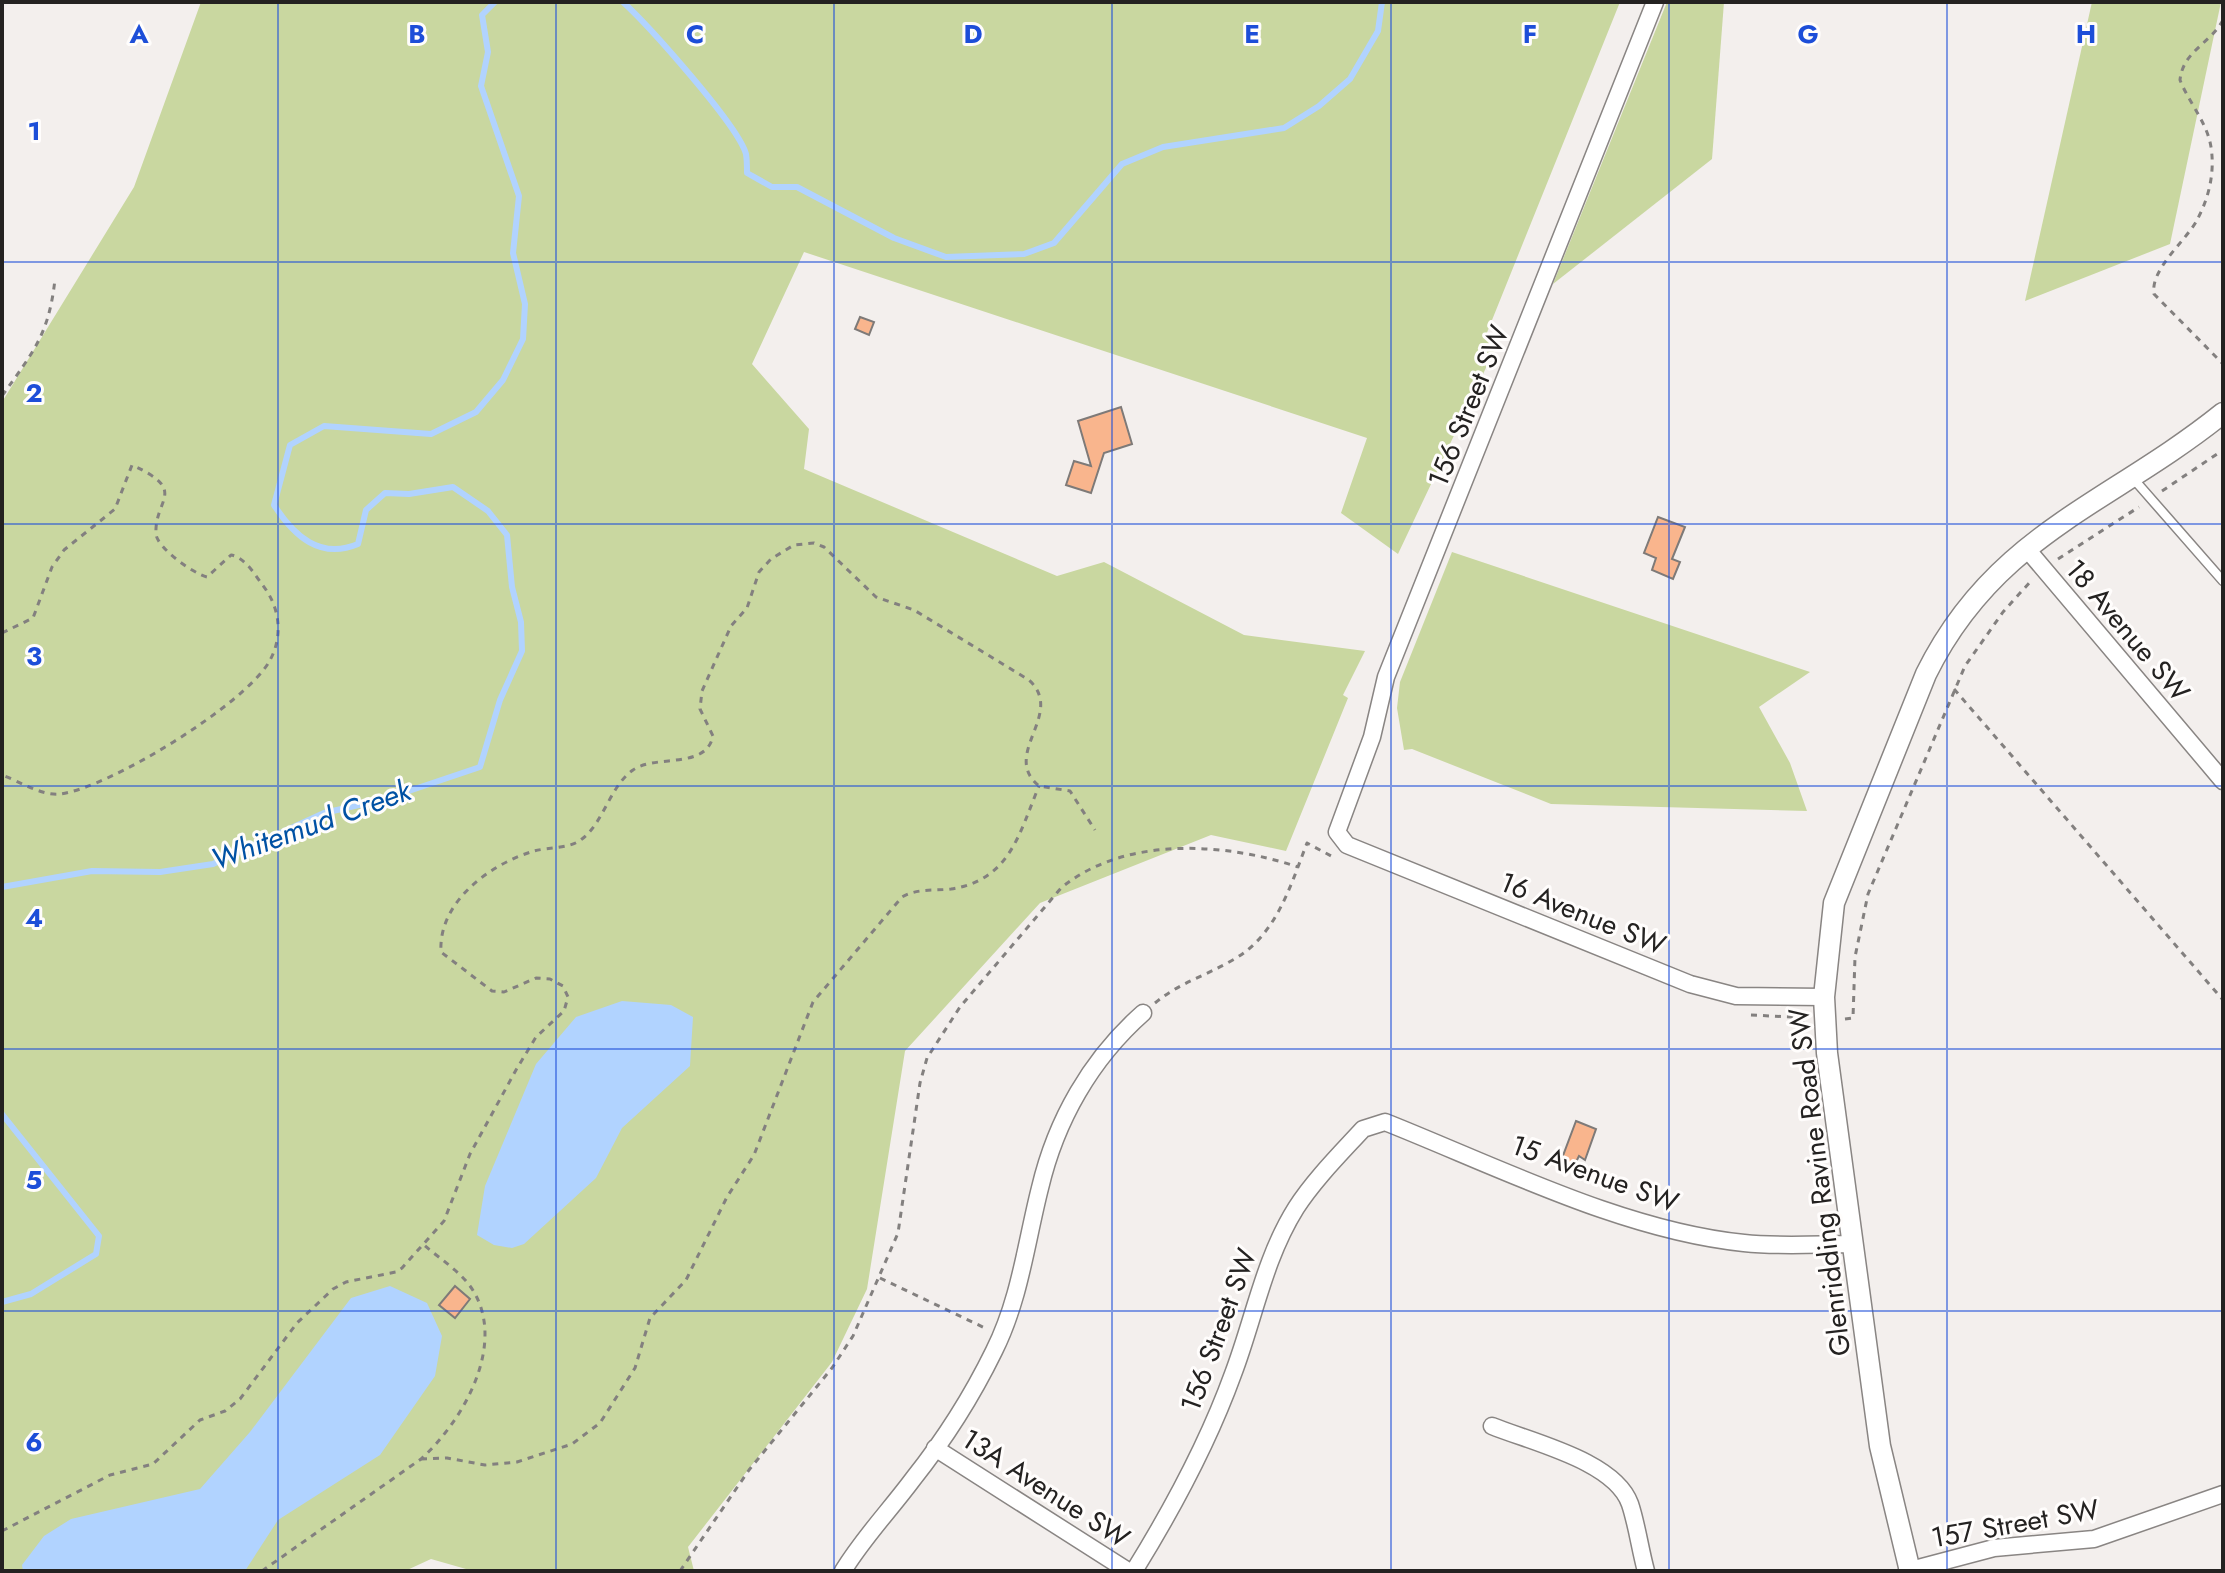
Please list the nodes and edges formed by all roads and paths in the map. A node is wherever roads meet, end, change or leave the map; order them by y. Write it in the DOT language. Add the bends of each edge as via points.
graph roads {
  1 [pos="1655,2"];
  2 [pos="2223,20"];
  3 [pos="55,279"];
  4 [pos="2223,364"];
  5 [pos="2,396"];
  6 [pos="2223,413"];
  7 [pos="2131,475"];
  8 [pos="2026,548"];
  9 [pos="2223,581"];
  10 [pos="2025,586"];
  11 [pos="2,633"];
  12 [pos="1954,689"];
  13 [pos="2,775"];
  14 [pos="2223,781"];
  15 [pos="1039,786"];
  16 [pos="1095,830"];
  17 [pos="1337,832"];
  18 [pos="1343,861"];
  19 [pos="1298,867"];
  20 [pos="1824,997"];
  21 [pos="2223,1000"];
  22 [pos="1143,1013"];
  23 [pos="1739,1013"];
  24 [pos="1853,1018"];
  25 [pos="1802,1023"];
  26 [pos="1373,1123"];
  27 [pos="1854,1244"];
  28 [pos="424,1245"];
  29 [pos="880,1278"];
  30 [pos="1001,1336"];
  31 [pos="1492,1426"];
  32 [pos="935,1448"];
  33 [pos="421,1459"];
  34 [pos="2223,1494"];
  35 [pos="2,1531"];
  36 [pos="262,1571"];
  37 [pos="680,1571"];
  38 [pos="843,1571"];
  39 [pos="1128,1571"];
  40 [pos="1134,1571"];
  41 [pos="1646,1571"];
  42 [pos="1910,1571"];
  1 -- 17 [label="street, 156 Street SW" via="1386,677 1372,737"];
  2 -- 4 [label="path" via="2210,40 2186,57 2180,80 2207,132 2211,181 2196,222 2153,287"];
  3 -- 5 [label="path" via="50,318 40,342"];
  6 -- 7 [label="street, Glenridding Ravine Road SW"];
  7 -- 8 [label="street, Glenridding Ravine Road SW"];
  7 -- 9 [label="lane"];
  8 -- 14 [label="street, 18 Avenue SW"];
  8 -- 20 [label="street, Glenridding Ravine Road SW" via="1972,601 1926,674 1834,903"];
  10 -- 12 [label="path" via="1987,633"];
  11 -- 13 [label="path" via="33,618 52,567 64,550 115,509 132,465 163,488 165,502 156,533 161,544 196,575 207,577 231,555 240,558 264,586 279,623 270,660 257,679 153,755 62,794"];
  12 -- 21 [label="path"];
  12 -- 24 [label="path" via="1868,894 1855,957"];
  15 -- 16 [label="path" via="1070,791"];
  15 -- 28 [label="path" via="1024,763 1041,712 1039,694 1029,680 914,610 876,597 824,547 794,545 771,559 755,579 747,608 731,626 702,691 700,709 713,736 708,749 633,770 582,839 518,858 477,883 449,912 441,952 486,989 504,992 543,978 563,986 568,997 564,1011 522,1059 470,1154 444,1221"];
  15 -- 33 [label="path" via="1017,838 994,874 971,884 902,897 813,1002 754,1155 686,1280 650,1318 635,1368 600,1423 572,1444 517,1462"];
  17 -- 20 [label="street, 16 Avenue SW" via="1347,845 1690,984 1751,997"];
  18 -- 19 [label="path" via="1307,843"];
  19 -- 22 [label="path" via="1280,912 1247,951 1175,986"];
  19 -- 29 [label="path" via="1271,858 1159,849 1112,859 1061,888 960,1007 927,1058 903,1214"];
  20 -- 27 [label="street, Glenridding Ravine Road SW"];
  22 -- 30 [label="street" via="1088,1074 1057,1137"];
  23 -- 25 [label="path" via="1792,1017"];
  26 -- 27 [label="street, 15 Avenue SW" via="1385,1122 1664,1228 1743,1243"];
  26 -- 40 [label="street, 156 Street SW" via="1297,1206 1278,1240 1210,1428"];
  27 -- 42 [label="street, Glenridding Ravine Road SW" via="1880,1446"];
  28 -- 33 [label="path" via="476,1295 483,1343 464,1405"];
  28 -- 35 [label="path" via="396,1272 333,1289 297,1323 240,1399 200,1420 153,1464 110,1475"];
  29 -- 30 [label="path"];
  29 -- 37 [label="path" via="842,1355 749,1470"];
  30 -- 32 [label="street"];
  31 -- 41 [label="street" via="1612,1477 1630,1502"];
  32 -- 38 [label="street"];
  32 -- 39 [label="street, 13A Avenue SW"];
  33 -- 36 [label="path"];
  34 -- 42 [label="street, 157 Street SW" via="2094,1539 1994,1548"];
}
